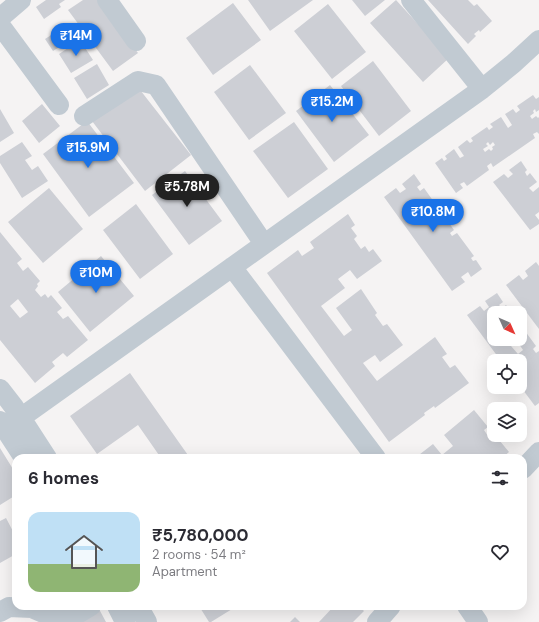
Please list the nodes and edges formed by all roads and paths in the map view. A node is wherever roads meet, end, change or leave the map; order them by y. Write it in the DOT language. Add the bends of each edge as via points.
graph roads {
  1 [pos="20,0"];
  2 [pos="107,0"];
  3 [pos="411,0"];
  4 [pos="0,18"];
  5 [pos="0,25"];
  6 [pos="539,40"];
  7 [pos="136,41"];
  8 [pos="482,88"];
  9 [pos="59,105"];
  10 [pos="84,116"];
  11 [pos="264,244"];
  12 [pos="232,267"];
  13 [pos="0,389"];
  14 [pos="21,418"];
  15 [pos="3,425"];
  16 [pos="539,452"];
  17 [pos="21,454"];
  18 [pos="44,454"];
  19 [pos="373,454"];
  20 [pos="527,465"];
  21 [pos="12,607"];
  22 [pos="36,610"];
  23 [pos="84,610"];
  24 [pos="119,610"];
  25 [pos="140,610"];
  26 [pos="388,610"];
  27 [pos="470,610"];
  28 [pos="0,612"];
  29 [pos="125,622"];
  30 [pos="147,622"];
  31 [pos="377,622"];
  32 [pos="478,622"];
  1 -- 4 [label="street"];
  2 -- 7 [label="street"];
  3 -- 8 [label="street"];
  5 -- 9 [label="street"];
  6 -- 8 [label="street"];
  8 -- 11 [label="street"];
  10 -- 11 [label="street" via="138,81 156,85"];
  11 -- 12 [label="street"];
  12 -- 14 [label="street"];
  12 -- 19 [label="street"];
  13 -- 14 [label="street"];
  14 -- 15 [label="street"];
  14 -- 18 [label="street"];
  15 -- 17 [label="street"];
  16 -- 20 [label="street"];
  21 -- 28 [label="street"];
  22 -- 23 [label="street" via="59,620"];
  24 -- 29 [label="street"];
  25 -- 30 [label="street"];
  26 -- 31 [label="street"];
  27 -- 32 [label="street"];
}
